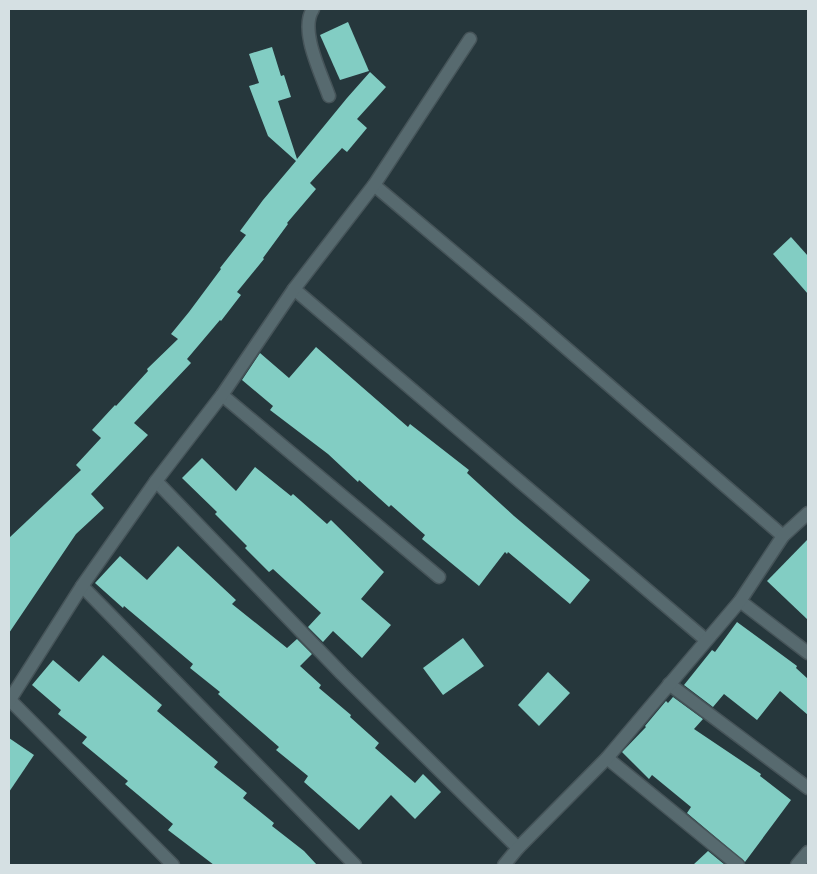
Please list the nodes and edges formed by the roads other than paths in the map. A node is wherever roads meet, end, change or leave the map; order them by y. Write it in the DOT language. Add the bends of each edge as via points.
graph roads {
  1 [pos="314,9"];
  2 [pos="470,39"];
  3 [pos="329,96"];
  4 [pos="374,185"];
  5 [pos="294,289"];
  6 [pos="222,395"];
  7 [pos="156,481"];
  8 [pos="808,513"];
  9 [pos="782,536"];
  10 [pos="439,577"];
  11 [pos="82,586"];
  12 [pos="740,601"];
  13 [pos="706,640"];
  14 [pos="808,653"];
  15 [pos="668,684"];
  16 [pos="9,700"];
  17 [pos="607,758"];
  18 [pos="808,788"];
  19 [pos="518,848"];
  20 [pos="808,852"];
  21 [pos="173,865"];
  22 [pos="355,865"];
  23 [pos="504,865"];
  24 [pos="738,865"];
  25 [pos="797,865"];
  1 -- 3 [label="street" via="309,14 308,35"];
  2 -- 4 [label="street"];
  4 -- 5 [label="street"];
  4 -- 9 [label="street"];
  5 -- 6 [label="street"];
  5 -- 13 [label="street"];
  6 -- 7 [label="street"];
  6 -- 10 [label="street"];
  7 -- 11 [label="street"];
  7 -- 19 [label="street" via="342,674"];
  8 -- 9 [label="street"];
  9 -- 12 [label="street"];
  11 -- 16 [label="street"];
  11 -- 22 [label="street"];
  12 -- 13 [label="street"];
  12 -- 14 [label="street"];
  13 -- 15 [label="street"];
  15 -- 17 [label="street"];
  15 -- 18 [label="street"];
  16 -- 21 [label="street"];
  17 -- 19 [label="street"];
  17 -- 24 [label="street"];
  19 -- 23 [label="street"];
  20 -- 25 [label="street"];
}
